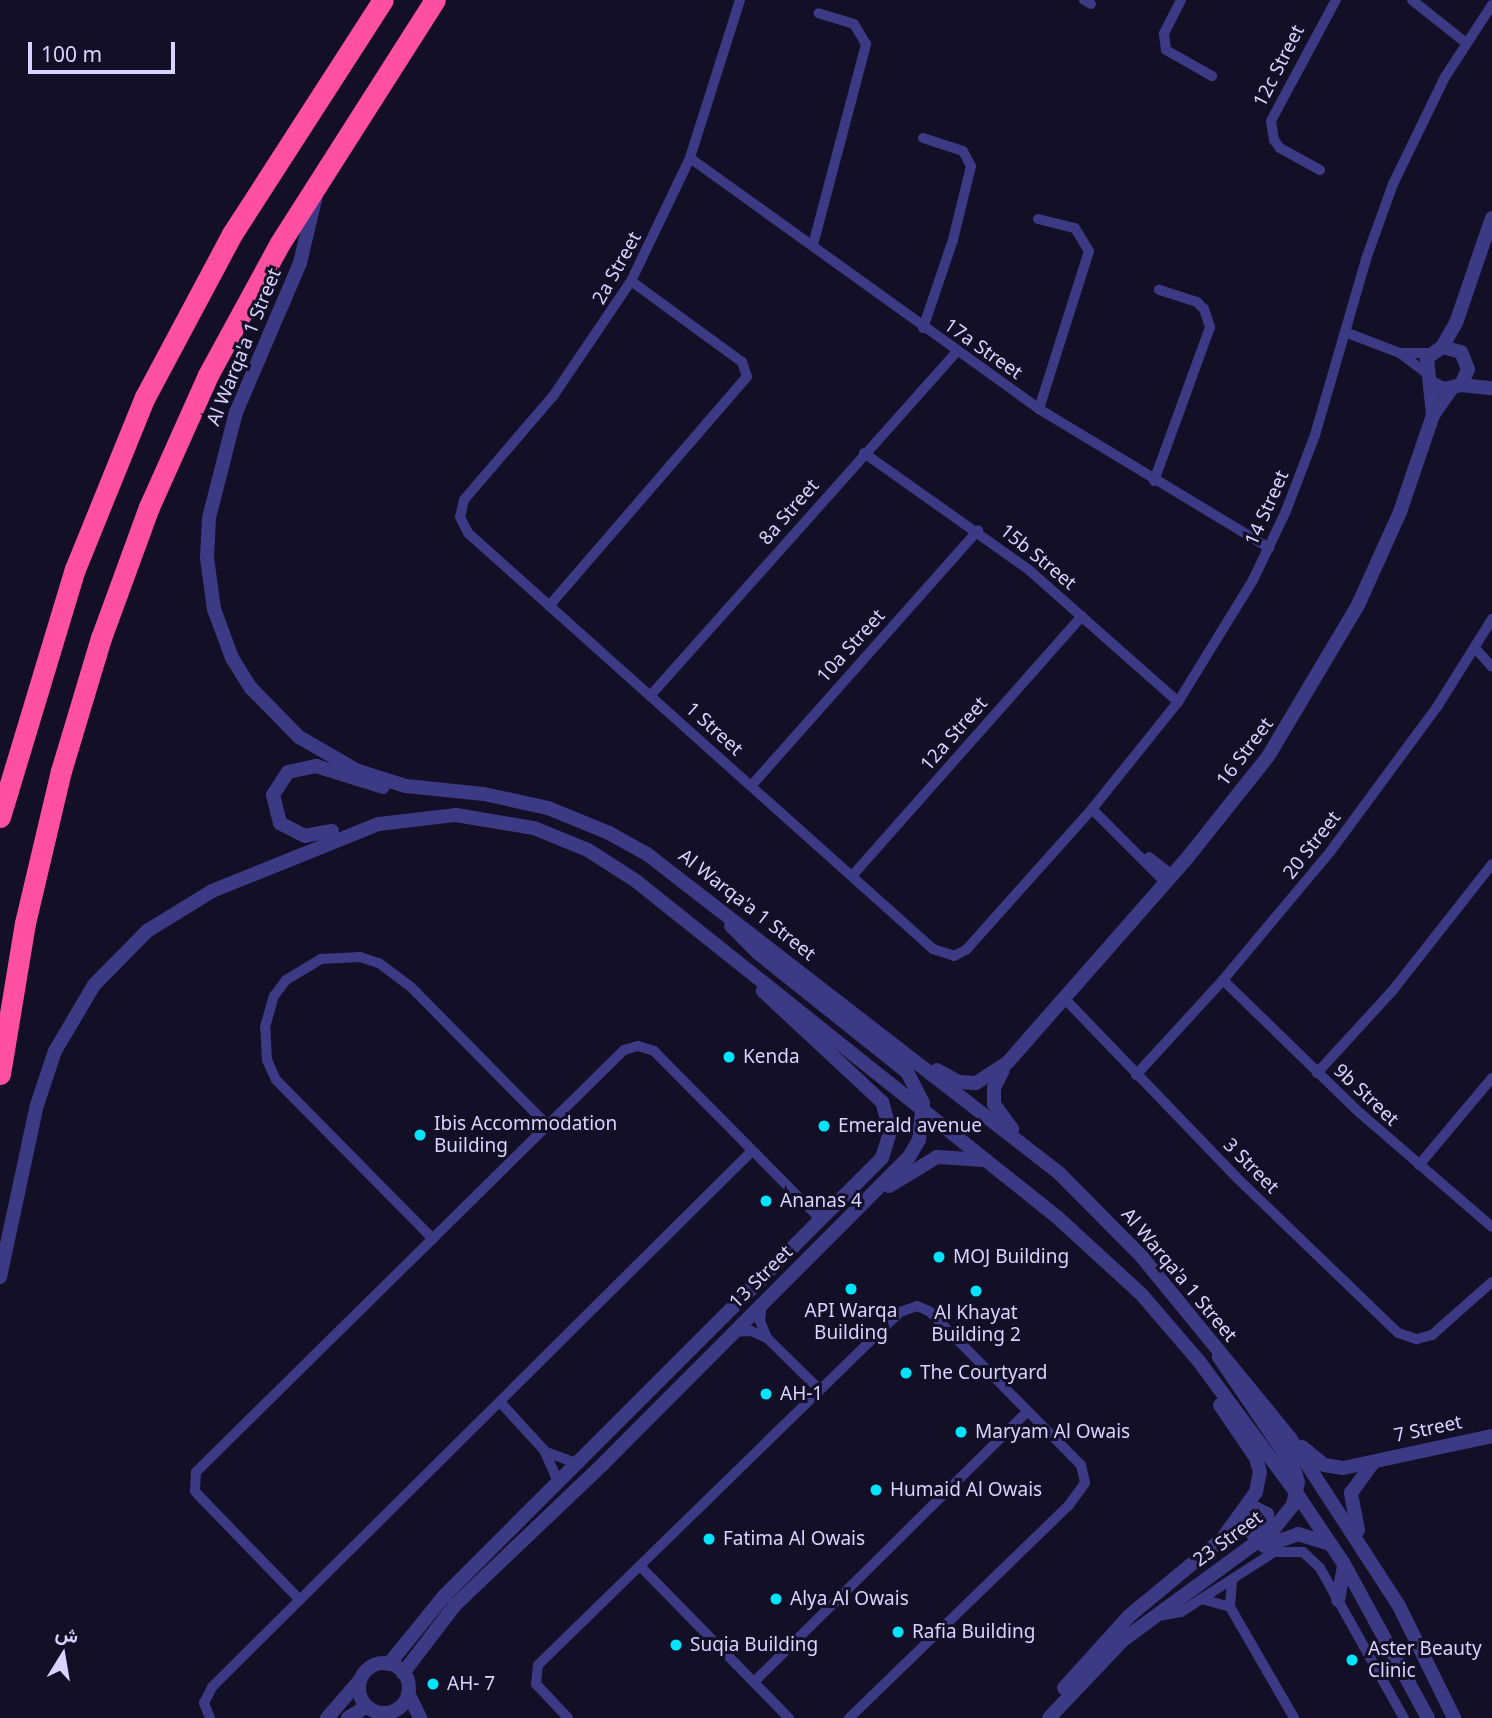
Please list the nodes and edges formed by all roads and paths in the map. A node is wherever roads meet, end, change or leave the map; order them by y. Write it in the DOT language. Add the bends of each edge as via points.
graph roads {
  1 [pos="383,0"];
  2 [pos="435,0"];
  3 [pos="740,0"];
  4 [pos="1181,0"];
  5 [pos="1336,0"];
  6 [pos="1412,0"];
  7 [pos="1492,5"];
  8 [pos="819,13"];
  9 [pos="1466,43"];
  10 [pos="1212,76"];
  11 [pos="923,138"];
  12 [pos="690,158"];
  13 [pos="1320,170"];
  14 [pos="318,179"];
  15 [pos="1492,218"];
  16 [pos="1038,219"];
  17 [pos="813,245"];
  18 [pos="631,281"];
  19 [pos="1158,290"];
  20 [pos="1460,314"];
  21 [pos="923,328"];
  22 [pos="1344,336"];
  23 [pos="1436,350"];
  24 [pos="956,352"];
  25 [pos="1461,352"];
  26 [pos="1401,353"];
  27 [pos="1468,369"];
  28 [pos="1428,377"];
  29 [pos="1456,387"];
  30 [pos="1492,387"];
  31 [pos="1039,410"];
  32 [pos="1433,415"];
  33 [pos="864,453"];
  34 [pos="1154,481"];
  35 [pos="460,517"];
  36 [pos="978,530"];
  37 [pos="1269,548"];
  38 [pos="549,606"];
  39 [pos="1082,616"];
  40 [pos="1492,619"];
  41 [pos="1475,648"];
  42 [pos="1492,667"];
  43 [pos="650,696"];
  44 [pos="1178,702"];
  45 [pos="406,786"];
  46 [pos="751,786"];
  47 [pos="1092,809"];
  48 [pos="0,817"];
  49 [pos="400,820"];
  50 [pos="1492,864"];
  51 [pos="852,876"];
  52 [pos="1169,879"];
  53 [pos="719,907"];
  54 [pos="954,957"];
  55 [pos="748,970"];
  56 [pos="1223,980"];
  57 [pos="1061,1001"];
  58 [pos="911,1058"];
  59 [pos="1008,1062"];
  60 [pos="1317,1073"];
  61 [pos="0,1074"];
  62 [pos="1136,1074"];
  63 [pos="1492,1078"];
  64 [pos="924,1112"];
  65 [pos="548,1126"];
  66 [pos="752,1151"];
  67 [pos="1042,1160"];
  68 [pos="988,1161"];
  69 [pos="1419,1165"];
  70 [pos="872,1194"];
  71 [pos="819,1219"];
  72 [pos="1492,1227"];
  73 [pos="433,1238"];
  74 [pos="0,1278"];
  75 [pos="1492,1282"];
  76 [pos="762,1303"];
  77 [pos="734,1332"];
  78 [pos="767,1338"];
  79 [pos="1217,1353"];
  80 [pos="1198,1360"];
  81 [pos="819,1389"];
  82 [pos="500,1402"];
  83 [pos="1028,1412"];
  84 [pos="1492,1436"];
  85 [pos="1290,1438"];
  86 [pos="544,1450"];
  87 [pos="1373,1463"];
  88 [pos="579,1464"];
  89 [pos="559,1483"];
  90 [pos="1297,1494"];
  91 [pos="1330,1544"];
  92 [pos="1364,1548"];
  93 [pos="1208,1552"];
  94 [pos="1237,1557"];
  95 [pos="1344,1564"];
  96 [pos="640,1566"];
  97 [pos="1232,1579"];
  98 [pos="1180,1597"];
  99 [pos="1201,1599"];
  100 [pos="300,1600"];
  101 [pos="1338,1600"];
  102 [pos="1230,1607"];
  103 [pos="1153,1617"];
  104 [pos="389,1664"];
  105 [pos="403,1673"];
  106 [pos="361,1678"];
  107 [pos="754,1682"];
  108 [pos="408,1693"];
  109 [pos="367,1706"];
  110 [pos="398,1715"];
  111 [pos="210,1718"];
  112 [pos="327,1718"];
  113 [pos="348,1718"];
  114 [pos="420,1718"];
  115 [pos="568,1718"];
  116 [pos="789,1718"];
  117 [pos="849,1718"];
  118 [pos="1047,1718"];
  119 [pos="1294,1718"];
  120 [pos="1404,1718"];
  121 [pos="1428,1718"];
  122 [pos="1454,1718"];
  1 -- 48 [label="highway" via="232,234 145,397 75,569"];
  2 -- 14 [label="highway"];
  3 -- 12 [label="street, 2a Street"];
  4 -- 10 [label="street" via="1164,34 1166,50"];
  5 -- 13 [label="street, 12c Street" via="1271,121 1280,149"];
  6 -- 9 [label="street"];
  7 -- 9 [label="street, 14 Street"];
  8 -- 17 [label="street" via="854,24 866,44"];
  9 -- 22 [label="street, 14 Street" via="1393,184"];
  11 -- 21 [label="street" via="963,150 971,166 953,240"];
  12 -- 17 [label="street, 17a Street"];
  12 -- 18 [label="street, 2a Street"];
  14 -- 45 [label="street, Al Warqa'a 1 Street" via="300,262 236,412 222,457 208,528 210,592 232,658 273,714 327,756"];
  14 -- 61 [label="highway" via="208,375 124,572 54,799 25,923"];
  15 -- 20 [label="street"];
  16 -- 31 [label="street" via="1075,229 1089,251"];
  17 -- 21 [label="street, 17a Street"];
  18 -- 35 [label="street, 2a Street" via="560,387 464,500"];
  18 -- 38 [label="street" via="746,369 747,377 738,393"];
  19 -- 34 [label="street" via="1197,302 1210,327"];
  20 -- 23 [label="street"];
  20 -- 25 [label="street"];
  21 -- 24 [label="street, 17a Street"];
  22 -- 26 [label="street"];
  22 -- 37 [label="street, 14 Street" via="1315,436"];
  23 -- 25 [label="street"];
  23 -- 26 [label="street"];
  23 -- 28 [label="street"];
  24 -- 31 [label="street, 17a Street"];
  24 -- 33 [label="street, 8a Street"];
  25 -- 27 [label="street"];
  26 -- 28 [label="street"];
  27 -- 29 [label="street, 16 Street"];
  27 -- 30 [label="street"];
  28 -- 29 [label="street"];
  28 -- 32 [label="street, 16 Street"];
  29 -- 30 [label="street"];
  29 -- 32 [label="street, 16 Street"];
  31 -- 34 [label="street, 17a Street"];
  32 -- 52 [label="street, 16 Street" via="1385,549 1332,654 1269,755"];
  33 -- 36 [label="street, 15b Street"];
  33 -- 43 [label="street, 8a Street"];
  34 -- 37 [label="street, 17a Street"];
  35 -- 38 [label="street, 1 Street" via="468,533"];
  36 -- 39 [label="street, 15b Street"];
  36 -- 46 [label="street, 10a Street"];
  37 -- 44 [label="street, 14 Street"];
  38 -- 43 [label="street, 1 Street"];
  39 -- 44 [label="street, 15b Street"];
  39 -- 51 [label="street, 12a Street"];
  40 -- 41 [label="street, 20 Street"];
  41 -- 42 [label="street"];
  41 -- 56 [label="street, 20 Street" via="1364,807"];
  43 -- 46 [label="street, 1 Street"];
  44 -- 47 [label="street, 14 Street"];
  45 -- 49 [label="street" via="366,785 309,766 283,776 274,796 280,822 305,836"];
  45 -- 53 [label="street, Al Warqa'a 1 Street" via="505,797 569,815 647,854"];
  46 -- 51 [label="street, 1 Street"];
  47 -- 52 [label="street"];
  47 -- 54 [label="street, 14 Street" via="966,950"];
  49 -- 55 [label="street, Al Warqa'a 1 Street" via="437,816 494,819 571,842 622,870"];
  49 -- 74 [label="street, Al Warqa'a 1 Street" via="342,835 195,900 147,931 106,970 72,1017 48,1069"];
  50 -- 60 [label="street" via="1394,990"];
  51 -- 54 [label="street, 1 Street" via="933,949"];
  52 -- 57 [label="street, 16 Street"];
  53 -- 58 [label="street, Al Warqa'a 1 Street"];
  53 -- 64 [label="street" via="749,945 907,1072"];
  55 -- 64 [label="street, Al Warqa'a 1 Street"];
  55 -- 71 [label="street, 13 Street" via="784,1014 877,1096 888,1116 889,1138 882,1158"];
  56 -- 60 [label="street, 9b Street"];
  56 -- 62 [label="street, 20 Street"];
  57 -- 59 [label="street, 16 Street"];
  57 -- 62 [label="street, 3 Street"];
  58 -- 59 [label="street, 16 Street" via="970,1083 988,1078"];
  58 -- 67 [label="street, Al Warqa'a 1 Street"];
  59 -- 67 [label="street, 16 Street" via="994,1088 996,1109"];
  60 -- 69 [label="street, 9b Street"];
  62 -- 75 [label="street, 3 Street" via="1403,1336 1432,1335"];
  63 -- 69 [label="street"];
  64 -- 68 [label="street, Al Warqa'a 1 Street"];
  64 -- 70 [label="street, 13 Street" via="913,1152"];
  65 -- 66 [label="street" via="624,1049 638,1046 654,1051"];
  65 -- 73 [label="street"];
  65 -- 73 [label="street" via="397,973 351,956 321,959 286,980 274,996 265,1027 267,1060 275,1080"];
  66 -- 71 [label="street"];
  66 -- 82 [label="street"];
  67 -- 79 [label="street, Al Warqa'a 1 Street" via="1142,1257"];
  68 -- 70 [label="street" via="955,1155 931,1158"];
  68 -- 80 [label="street, Al Warqa'a 1 Street" via="1105,1259"];
  69 -- 72 [label="street, 9b Street"];
  70 -- 76 [label="street, 13 Street"];
  71 -- 88 [label="street, 13 Street"];
  73 -- 100 [label="street" via="196,1472 195,1491"];
  76 -- 77 [label="street, 13 Street"];
  76 -- 78 [label="street" via="760,1321"];
  77 -- 78 [label="street" via="751,1331"];
  77 -- 105 [label="street, 13 Street" via="455,1605"];
  78 -- 81 [label="street"];
  79 -- 85 [label="street, Al Warqa'a 1 Street" via="1239,1373"];
  79 -- 90 [label="street" via="1231,1381 1293,1466"];
  80 -- 90 [label="street, Al Warqa'a 1 Street"];
  80 -- 93 [label="street, 23 Street" via="1212,1393 1252,1452 1260,1472 1248,1505"];
  81 -- 83 [label="street" via="900,1312 917,1306 929,1311"];
  81 -- 96 [label="street"];
  82 -- 86 [label="street"];
  82 -- 100 [label="street"];
  83 -- 107 [label="street"];
  83 -- 117 [label="street" via="1081,1465 1086,1479 1083,1489"];
  84 -- 87 [label="street, 7 Street"];
  85 -- 87 [label="street, 7 Street" via="1331,1467"];
  85 -- 92 [label="street, Al Warqa'a 1 Street"];
  86 -- 88 [label="street"];
  86 -- 89 [label="street"];
  87 -- 92 [label="street, 7 Street" via="1356,1480 1350,1499"];
  88 -- 89 [label="street, 13 Street"];
  89 -- 104 [label="street, 13 Street" via="432,1608"];
  90 -- 91 [label="street, Al Warqa'a 1 Street"];
  90 -- 94 [label="street, 23 Street" via="1279,1525"];
  91 -- 94 [label="street" via="1292,1534"];
  91 -- 95 [label="street, Al Warqa'a 1 Street"];
  92 -- 122 [label="street, Al Warqa'a 1 Street"];
  93 -- 98 [label="street" via="1234,1534 1252,1510 1266,1511 1265,1525"];
  93 -- 118 [label="street, 23 Street" via="1114,1631 1071,1678"];
  94 -- 98 [label="street, 23 Street"];
  95 -- 101 [label="street"];
  95 -- 121 [label="street, Al Warqa'a 1 Street"];
  96 -- 107 [label="street"];
  96 -- 115 [label="street" via="538,1665 537,1684"];
  97 -- 99 [label="street"];
  97 -- 101 [label="street" via="1274,1552 1297,1550 1317,1563"];
  97 -- 102 [label="street"];
  98 -- 103 [label="street, 23 Street"];
  99 -- 102 [label="street"];
  99 -- 103 [label="street" via="1176,1614"];
  100 -- 111 [label="street" via="206,1694"];
  101 -- 120 [label="street"];
  102 -- 119 [label="street"];
  103 -- 118 [label="street, 23 Street" via="1104,1657"];
  104 -- 105 [label="street"];
  104 -- 106 [label="street" via="373,1666"];
  105 -- 108 [label="street"];
  106 -- 109 [label="street" via="360,1693"];
  106 -- 112 [label="street"];
  107 -- 116 [label="street"];
  108 -- 110 [label="street"];
  108 -- 114 [label="street"];
  109 -- 110 [label="street"];
  109 -- 113 [label="street"];
}
